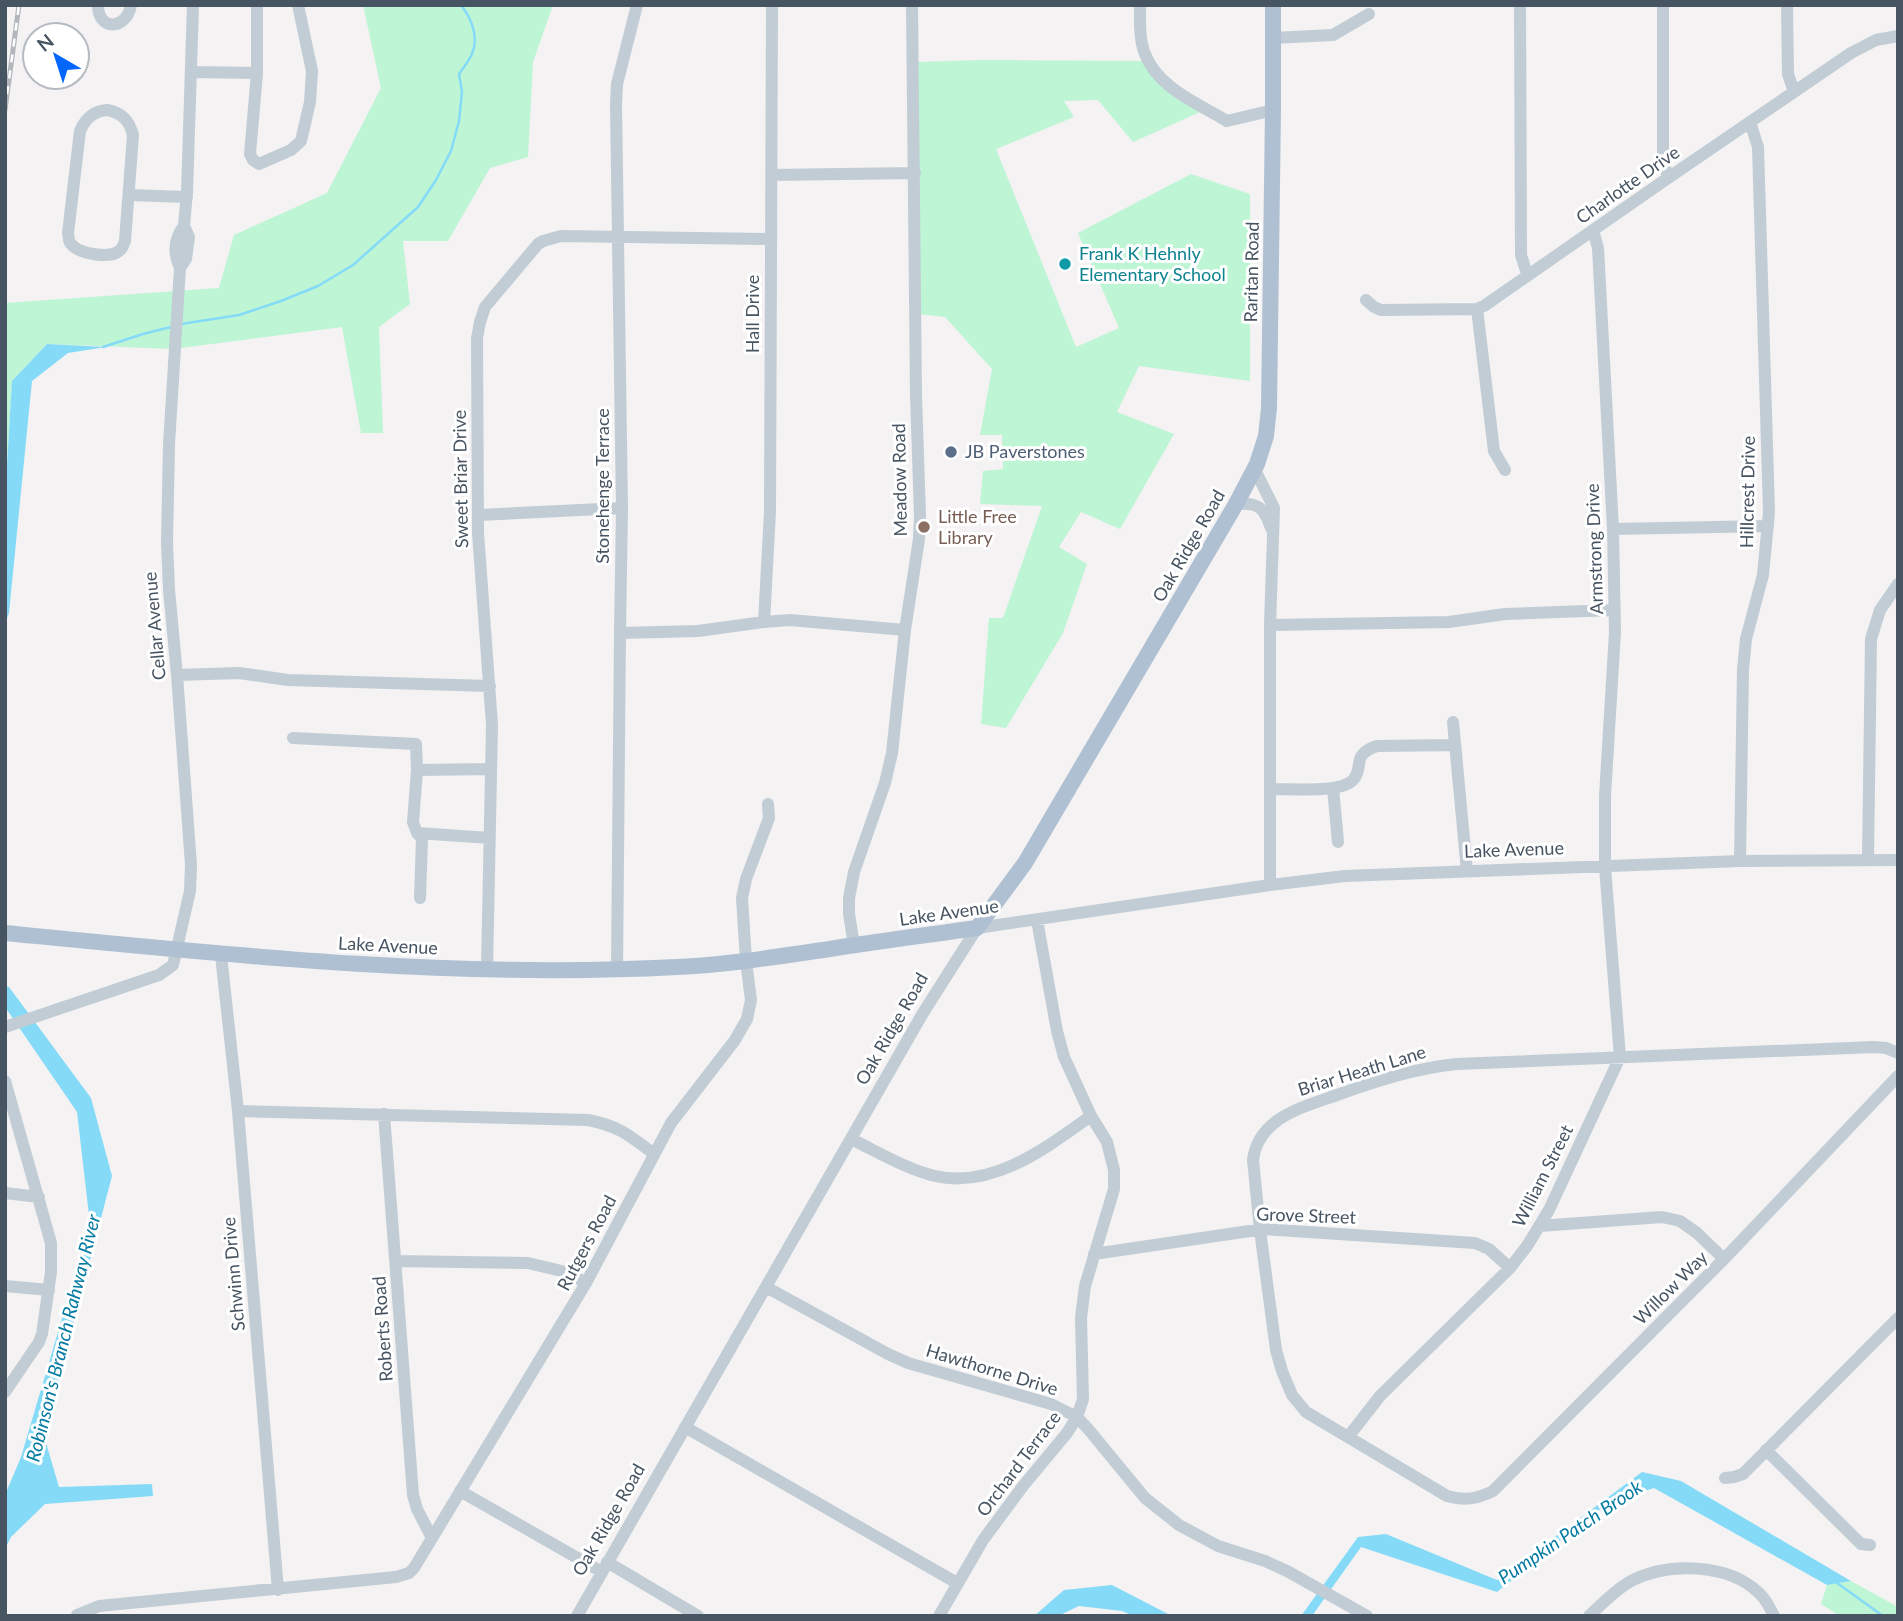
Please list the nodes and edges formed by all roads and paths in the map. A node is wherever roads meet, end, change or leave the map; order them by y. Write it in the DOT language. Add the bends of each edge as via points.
graph roads {
  1 [pos="98,5"];
  2 [pos="131,5"];
  3 [pos="193,5"];
  4 [pos="257,5"];
  5 [pos="298,5"];
  6 [pos="637,5"];
  7 [pos="772,5"];
  8 [pos="912,5"];
  9 [pos="1140,5"];
  10 [pos="1273,5"];
  11 [pos="1520,5"];
  12 [pos="1663,5"];
  13 [pos="1787,5"];
  14 [pos="1369,14"];
  15 [pos="1898,36"];
  16 [pos="1273,38"];
  17 [pos="192,72"];
  18 [pos="257,73"];
  19 [pos="1794,92"];
  20 [pos="1273,110"];
  21 [pos="1751,122"];
  22 [pos="915,173"];
  23 [pos="772,175"];
  24 [pos="1668,178"];
  25 [pos="130,195"];
  26 [pos="187,197"];
  27 [pos="1593,230"];
  28 [pos="618,237"];
  29 [pos="771,239"];
  30 [pos="1527,275"];
  31 [pos="1366,300"];
  32 [pos="1477,309"];
  33 [pos="1255,470"];
  34 [pos="1505,470"];
  35 [pos="1236,504"];
  36 [pos="622,508"];
  37 [pos="478,515"];
  38 [pos="1768,526"];
  39 [pos="1613,529"];
  40 [pos="1272,532"];
  41 [pos="1898,584"];
  42 [pos="1615,610"];
  43 [pos="764,622"];
  44 [pos="1270,625"];
  45 [pos="905,630"];
  46 [pos="620,633"];
  47 [pos="177,675"];
  48 [pos="490,686"];
  49 [pos="1453,722"];
  50 [pos="293,738"];
  51 [pos="1455,745"];
  52 [pos="491,769"];
  53 [pos="417,771"];
  54 [pos="1333,788"];
  55 [pos="1270,789"];
  56 [pos="768,804"];
  57 [pos="417,834"];
  58 [pos="490,838"];
  59 [pos="1338,842"];
  60 [pos="1868,859"];
  61 [pos="1898,860"];
  62 [pos="1740,861"];
  63 [pos="1605,867"];
  64 [pos="1467,871"];
  65 [pos="1270,885"];
  66 [pos="419,898"];
  67 [pos="1038,920"];
  68 [pos="977,928"];
  69 [pos="5,933"];
  70 [pos="855,945"];
  71 [pos="176,950"];
  72 [pos="221,955"];
  73 [pos="746,961"];
  74 [pos="487,969"];
  75 [pos="617,970"];
  76 [pos="9,1026"];
  77 [pos="1898,1053"];
  78 [pos="1620,1057"];
  79 [pos="1898,1076"];
  80 [pos="5,1081"];
  81 [pos="8,1099"];
  82 [pos="238,1111"];
  83 [pos="384,1114"];
  84 [pos="1091,1116"];
  85 [pos="851,1139"];
  86 [pos="654,1154"];
  87 [pos="5,1193"];
  88 [pos="39,1197"];
  89 [pos="1539,1226"];
  90 [pos="1260,1230"];
  91 [pos="1094,1254"];
  92 [pos="1724,1259"];
  93 [pos="396,1261"];
  94 [pos="1510,1268"];
  95 [pos="586,1283"];
  96 [pos="5,1286"];
  97 [pos="766,1287"];
  98 [pos="49,1290"];
  99 [pos="1898,1318"];
  100 [pos="5,1392"];
  101 [pos="1077,1417"];
  102 [pos="685,1427"];
  103 [pos="1348,1437"];
  104 [pos="1766,1450"];
  105 [pos="1725,1478"];
  106 [pos="460,1491"];
  107 [pos="1454,1498"];
  108 [pos="432,1538"];
  109 [pos="1870,1545"];
  110 [pos="605,1567"];
  111 [pos="957,1583"];
  112 [pos="278,1590"];
  113 [pos="76,1615"];
  114 [pos="577,1616"];
  115 [pos="698,1616"];
  116 [pos="939,1616"];
  117 [pos="1367,1616"];
  118 [pos="1589,1616"];
  119 [pos="1774,1616"];
  1 -- 2 [label="street" via="101,19 111,24 127,18"];
  3 -- 17 [label="street, Cellar Avenue"];
  4 -- 18 [label="street"];
  5 -- 18 [label="street" via="313,71 301,141 259,164 250,154"];
  6 -- 28 [label="street, Stonehenge Terrace" via="616,94"];
  7 -- 23 [label="street, Hall Drive"];
  8 -- 22 [label="street, Meadow Road"];
  9 -- 20 [label="street" via="1144,52 1167,85 1227,121"];
  10 -- 16 [label="main road, Raritan Road"];
  11 -- 30 [label="street" via="1521,255"];
  12 -- 24 [label="street" via="1663,160"];
  13 -- 19 [label="street" via="1788,74"];
  14 -- 16 [label="street" via="1333,35"];
  15 -- 19 [label="street, Charlotte Drive" via="1866,45"];
  16 -- 20 [label="main road, Raritan Road"];
  17 -- 18 [label="street"];
  17 -- 26 [label="street, Cellar Avenue"];
  19 -- 21 [label="street, Charlotte Drive"];
  20 -- 33 [label="main road, Raritan Road" via="1269,408"];
  21 -- 24 [label="street, Charlotte Drive"];
  21 -- 38 [label="street, Hillcrest Drive" via="1758,147"];
  22 -- 23 [label="street"];
  22 -- 45 [label="street, Meadow Road" via="920,515"];
  23 -- 29 [label="street, Hall Drive"];
  24 -- 27 [label="street, Charlotte Drive"];
  25 -- 25 [label="street" via="131,127 115,112 93,114 80,131 68,233 71,244 86,253 118,252 125,241"];
  25 -- 26 [label="street"];
  26 -- 47 [label="street, Cellar Avenue" via="175,257 180,268 168,473 169,590"];
  27 -- 30 [label="street, Charlotte Drive"];
  27 -- 39 [label="street, Armstrong Drive" via="1598,248"];
  28 -- 29 [label="street, Sweet Briar Drive"];
  28 -- 36 [label="street, Stonehenge Terrace"];
  28 -- 37 [label="street, Sweet Briar Drive" via="561,236 537,244 485,307 477,338"];
  29 -- 43 [label="street, Hall Drive" via="770,512"];
  30 -- 32 [label="street, Charlotte Drive"];
  31 -- 32 [label="street" via="1381,310"];
  32 -- 34 [label="street" via="1494,451"];
  33 -- 35 [label="main road, Oak Ridge Road"];
  33 -- 40 [label="street" via="1274,508"];
  35 -- 40 [label="street" via="1258,506"];
  35 -- 68 [label="main road, Oak Ridge Road" via="1025,863"];
  36 -- 37 [label="street"];
  36 -- 46 [label="street, Stonehenge Terrace"];
  37 -- 48 [label="street, Sweet Briar Drive"];
  38 -- 39 [label="street"];
  38 -- 62 [label="street, Hillcrest Drive" via="1743,670"];
  39 -- 42 [label="street, Armstrong Drive"];
  40 -- 44 [label="street"];
  41 -- 60 [label="street" via="1880,610 1871,639"];
  42 -- 44 [label="street" via="1505,614 1449,622"];
  42 -- 63 [label="street, Armstrong Drive"];
  43 -- 45 [label="street"];
  43 -- 46 [label="street" via="698,631"];
  44 -- 55 [label="street"];
  45 -- 70 [label="street, Meadow Road" via="892,753 849,898"];
  46 -- 75 [label="street, Stonehenge Terrace"];
  47 -- 48 [label="street" via="239,673 288,680"];
  47 -- 71 [label="street, Cellar Avenue" via="191,865 190,891"];
  48 -- 52 [label="street, Sweet Briar Drive"];
  49 -- 51 [label="street"];
  50 -- 53 [label="street" via="416,744"];
  51 -- 54 [label="street" via="1368,749 1353,780"];
  51 -- 64 [label="street"];
  52 -- 53 [label="street"];
  52 -- 58 [label="street, Sweet Briar Drive"];
  53 -- 57 [label="street" via="413,822"];
  54 -- 55 [label="street"];
  54 -- 59 [label="street"];
  55 -- 65 [label="street"];
  56 -- 73 [label="street, Rutgers Road" via="769,818 742,898"];
  57 -- 58 [label="street"];
  57 -- 66 [label="street" via="422,838"];
  58 -- 74 [label="street, Sweet Briar Drive"];
  60 -- 61 [label="street, Lake Avenue"];
  60 -- 62 [label="street, Lake Avenue"];
  62 -- 63 [label="street, Lake Avenue"];
  63 -- 64 [label="street, Lake Avenue"];
  63 -- 78 [label="street, William Street"];
  64 -- 65 [label="street, Lake Avenue" via="1345,876"];
  65 -- 67 [label="street, Lake Avenue"];
  67 -- 68 [label="street, Lake Avenue"];
  67 -- 84 [label="street, Orchard Terrace" via="1064,1057"];
  68 -- 70 [label="main road, Lake Avenue"];
  68 -- 85 [label="street, Oak Ridge Road"];
  69 -- 71 [label="main road, Lake Avenue"];
  70 -- 73 [label="main road, Lake Avenue"];
  71 -- 72 [label="main road, Lake Avenue"];
  71 -- 76 [label="street" via="173,965 159,975"];
  72 -- 74 [label="main road, Lake Avenue"];
  72 -- 82 [label="street, Schwinn Drive"];
  73 -- 75 [label="main road, Lake Avenue"];
  73 -- 86 [label="street, Rutgers Road" via="751,1000 747,1019 671,1123"];
  74 -- 75 [label="main road, Lake Avenue"];
  77 -- 78 [label="street, Briar Heath Lane" via="1874,1047"];
  78 -- 89 [label="street, William Street"];
  78 -- 90 [label="street, Briar Heath Lane" via="1434,1066 1300,1108 1277,1121 1254,1149"];
  79 -- 92 [label="street, Willow Way"];
  80 -- 81 [label="street"];
  81 -- 88 [label="street"];
  82 -- 83 [label="street"];
  82 -- 112 [label="street, Schwinn Drive"];
  83 -- 86 [label="street" via="588,1120 617,1128"];
  83 -- 93 [label="street, Roberts Road"];
  84 -- 85 [label="street" via="1018,1163 972,1179 933,1176"];
  84 -- 91 [label="street, Orchard Terrace" via="1107,1142 1115,1179"];
  85 -- 97 [label="street, Oak Ridge Road"];
  86 -- 95 [label="street, Rutgers Road"];
  87 -- 88 [label="street"];
  88 -- 98 [label="street" via="51,1243"];
  89 -- 92 [label="street" via="1662,1217 1680,1221"];
  89 -- 94 [label="street, William Street"];
  90 -- 91 [label="street, Grove Street"];
  90 -- 94 [label="street, Grove Street" via="1475,1243"];
  90 -- 103 [label="street, Briar Heath Lane" via="1272,1326 1292,1395 1306,1412"];
  91 -- 101 [label="street, Orchard Terrace" via="1081,1318 1083,1399"];
  92 -- 107 [label="street, Willow Way" via="1502,1485 1484,1496"];
  93 -- 95 [label="street" via="528,1264 566,1272"];
  93 -- 108 [label="street, Roberts Road" via="414,1495"];
  94 -- 103 [label="street, William Street" via="1380,1396"];
  95 -- 106 [label="street, Rutgers Road"];
  96 -- 98 [label="street"];
  97 -- 101 [label="street, Hawthorne Drive" via="908,1363 1052,1404"];
  97 -- 102 [label="street, Oak Ridge Road"];
  98 -- 100 [label="street" via="39,1342"];
  99 -- 104 [label="street"];
  101 -- 111 [label="street, Orchard Terrace" via="983,1540"];
  101 -- 117 [label="street, Hawthorne Drive" via="1144,1498 1179,1525 1218,1546 1265,1561"];
  102 -- 110 [label="street, Oak Ridge Road"];
  102 -- 111 [label="street"];
  103 -- 107 [label="street, Briar Heath Lane"];
  104 -- 105 [label="street" via="1743,1474"];
  104 -- 109 [label="street" via="1861,1544"];
  106 -- 108 [label="street, Rutgers Road"];
  106 -- 110 [label="street"];
  108 -- 112 [label="street, Rutgers Road" via="414,1568 403,1576"];
  110 -- 114 [label="street, Oak Ridge Road"];
  110 -- 115 [label="street"];
  111 -- 116 [label="street, Orchard Terrace"];
  112 -- 113 [label="street, Rutgers Road" via="99,1606"];
  118 -- 119 [label="street" via="1630,1582 1666,1570 1691,1568 1728,1576 1751,1587"];
}
